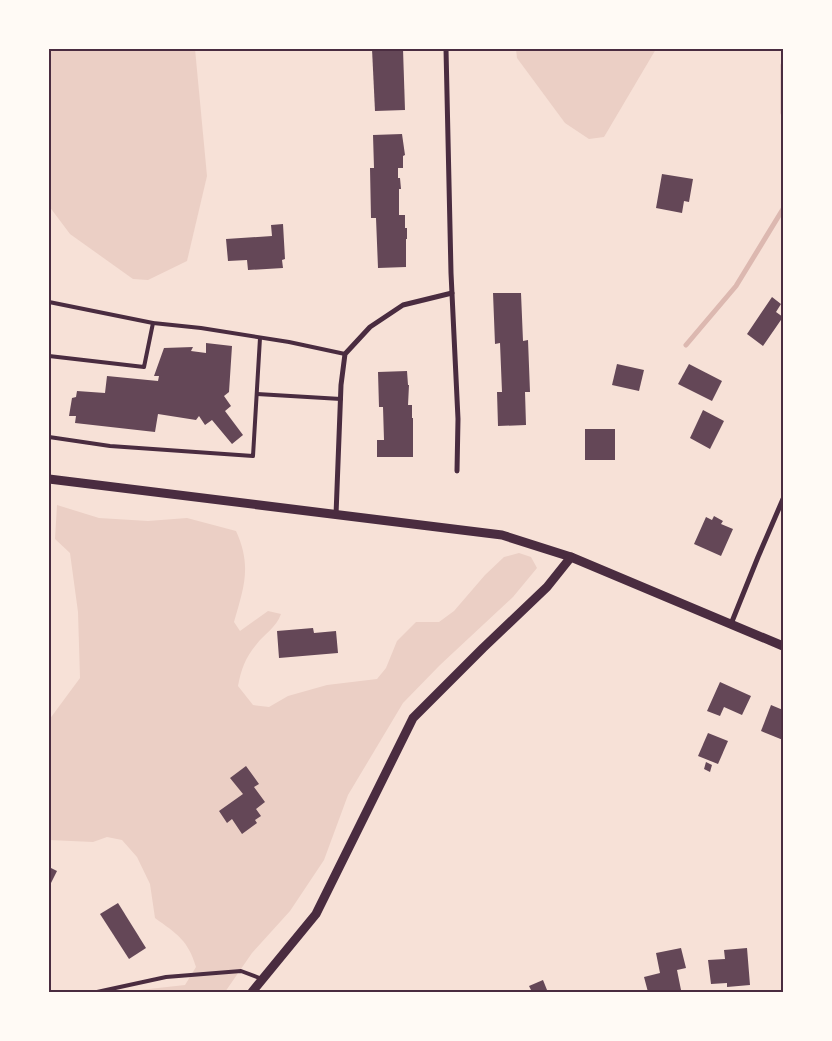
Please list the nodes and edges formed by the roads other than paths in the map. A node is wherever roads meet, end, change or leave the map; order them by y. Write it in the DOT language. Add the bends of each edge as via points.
graph roads {
  1 [pos="446,49"];
  2 [pos="452,293"];
  3 [pos="49,302"];
  4 [pos="154,323"];
  5 [pos="260,338"];
  6 [pos="345,354"];
  7 [pos="49,356"];
  8 [pos="257,394"];
  9 [pos="341,399"];
  10 [pos="49,437"];
  11 [pos="458,471"];
  12 [pos="49,479"];
  13 [pos="783,499"];
  14 [pos="336,515"];
  15 [pos="571,557"];
  16 [pos="732,624"];
  17 [pos="783,646"];
  18 [pos="262,979"];
  19 [pos="97,992"];
  20 [pos="252,992"];
  1 -- 2 [label="street"];
  2 -- 6 [label="street" via="403,306 370,327"];
  2 -- 11 [label="street"];
  3 -- 4 [label="lane"];
  4 -- 5 [label="lane"];
  4 -- 7 [label="lane" via="144,367"];
  5 -- 6 [label="lane"];
  5 -- 8 [label="lane"];
  6 -- 9 [label="street"];
  8 -- 9 [label="lane"];
  8 -- 10 [label="lane" via="253,456 110,446"];
  9 -- 14 [label="street"];
  12 -- 14 [label="street"];
  13 -- 16 [label="street"];
  14 -- 15 [label="street" via="502,535"];
  15 -- 16 [label="street"];
  15 -- 18 [label="street" via="547,587 413,718 316,914"];
  16 -- 17 [label="street"];
  18 -- 19 [label="lane" via="241,971 166,976"];
  18 -- 20 [label="street"];
}
